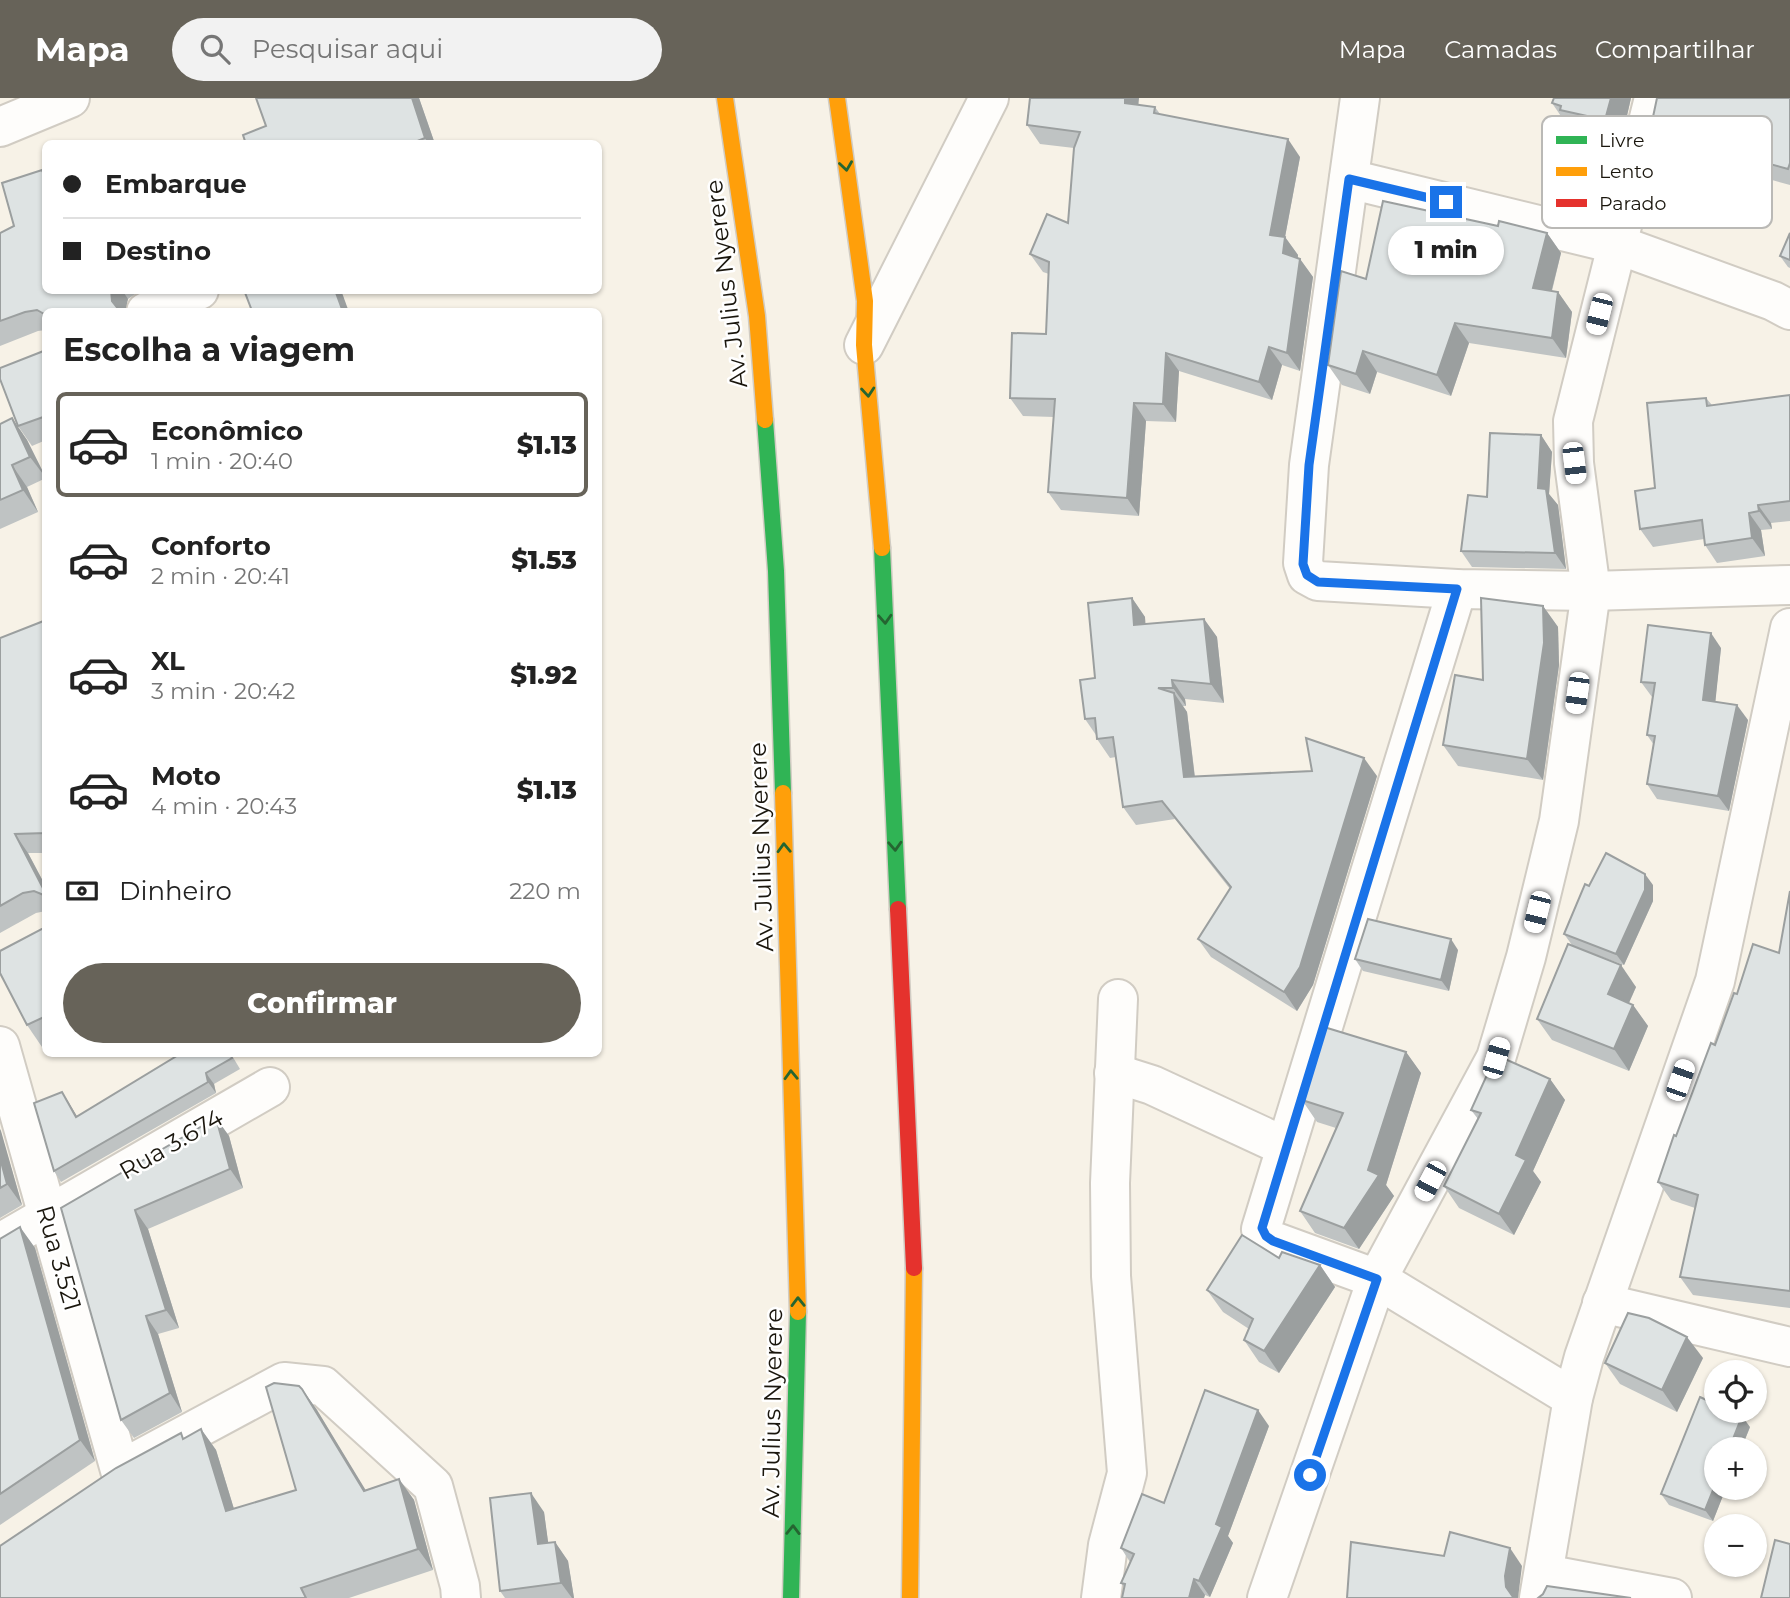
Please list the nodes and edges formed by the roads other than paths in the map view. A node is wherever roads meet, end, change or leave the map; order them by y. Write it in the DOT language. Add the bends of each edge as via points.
graph roads {
  1 [pos="70,98"];
  2 [pos="725,98"];
  3 [pos="837,98"];
  4 [pos="989,98"];
  5 [pos="1360,98"];
  6 [pos="1654,98"];
  7 [pos="1650,116"];
  8 [pos="0,127"];
  9 [pos="1349,179"];
  10 [pos="1542,224"];
  11 [pos="1557,228"];
  12 [pos="1621,228"];
  13 [pos="1616,244"];
  14 [pos="189,294"];
  15 [pos="156,308"];
  16 [pos="1790,310"];
  17 [pos="864,345"];
  18 [pos="1790,585"];
  19 [pos="1457,589"];
  20 [pos="1591,591"];
  21 [pos="1790,628"];
  22 [pos="1118,999"];
  23 [pos="0,1046"];
  24 [pos="1114,1073"];
  25 [pos="270,1087"];
  26 [pos="1286,1147"];
  27 [pos="47,1216"];
  28 [pos="0,1243"];
  29 [pos="1377,1279"];
  30 [pos="1602,1303"];
  31 [pos="1790,1347"];
  32 [pos="1573,1398"];
  33 [pos="120,1470"];
  34 [pos="88,1492"];
  35 [pos="1542,1586"];
  36 [pos="454,1594"];
  37 [pos="791,1598"];
  38 [pos="910,1598"];
  39 [pos="1101,1598"];
  40 [pos="1267,1598"];
  41 [pos="1672,1598"];
  1 -- 8 [label="street"];
  37 -- 2 [label="main road, Av. Julius Nyerere, one-way" via="798,1305 776,571 757,316"];
  3 -- 17 [label="main road, one-way" via="865,301"];
  4 -- 17 [label="street"];
  5 -- 9 [label="street"];
  6 -- 7 [label="street"];
  9 -- 10 [label="street"];
  9 -- 19 [label="street" via="1309,465 1303,564 1307,575 1318,582"];
  11 -- 13 [label="street"];
  12 -- 13 [label="street"];
  13 -- 16 [label="street"];
  13 -- 20 [label="street" via="1573,421"];
  14 -- 15 [label="street"];
  17 -- 38 [label="main road, one-way" via="883,565 915,1295"];
  18 -- 20 [label="street"];
  19 -- 20 [label="street"];
  19 -- 26 [label="street"];
  20 -- 29 [label="street" via="1559,821 1496,1058"];
  21 -- 30 [label="street" via="1715,981"];
  22 -- 24 [label="street"];
  23 -- 27 [label="street, Rua 3.521"];
  24 -- 26 [label="street" via="1152,1085"];
  24 -- 39 [label="street" via="1111,1276 1127,1473 1108,1545"];
  25 -- 27 [label="street, Rua 3.674"];
  26 -- 29 [label="street" via="1262,1228 1266,1236"];
  27 -- 28 [label="street, Rua 3.674"];
  27 -- 33 [label="street, Rua 3.521"];
  29 -- 32 [label="street"];
  29 -- 40 [label="street"];
  30 -- 31 [label="street"];
  30 -- 32 [label="street"];
  32 -- 35 [label="street"];
  33 -- 34 [label="street"];
  33 -- 36 [label="street" via="284,1382 323,1386 433,1486"];
  35 -- 41 [label="street"];
}
